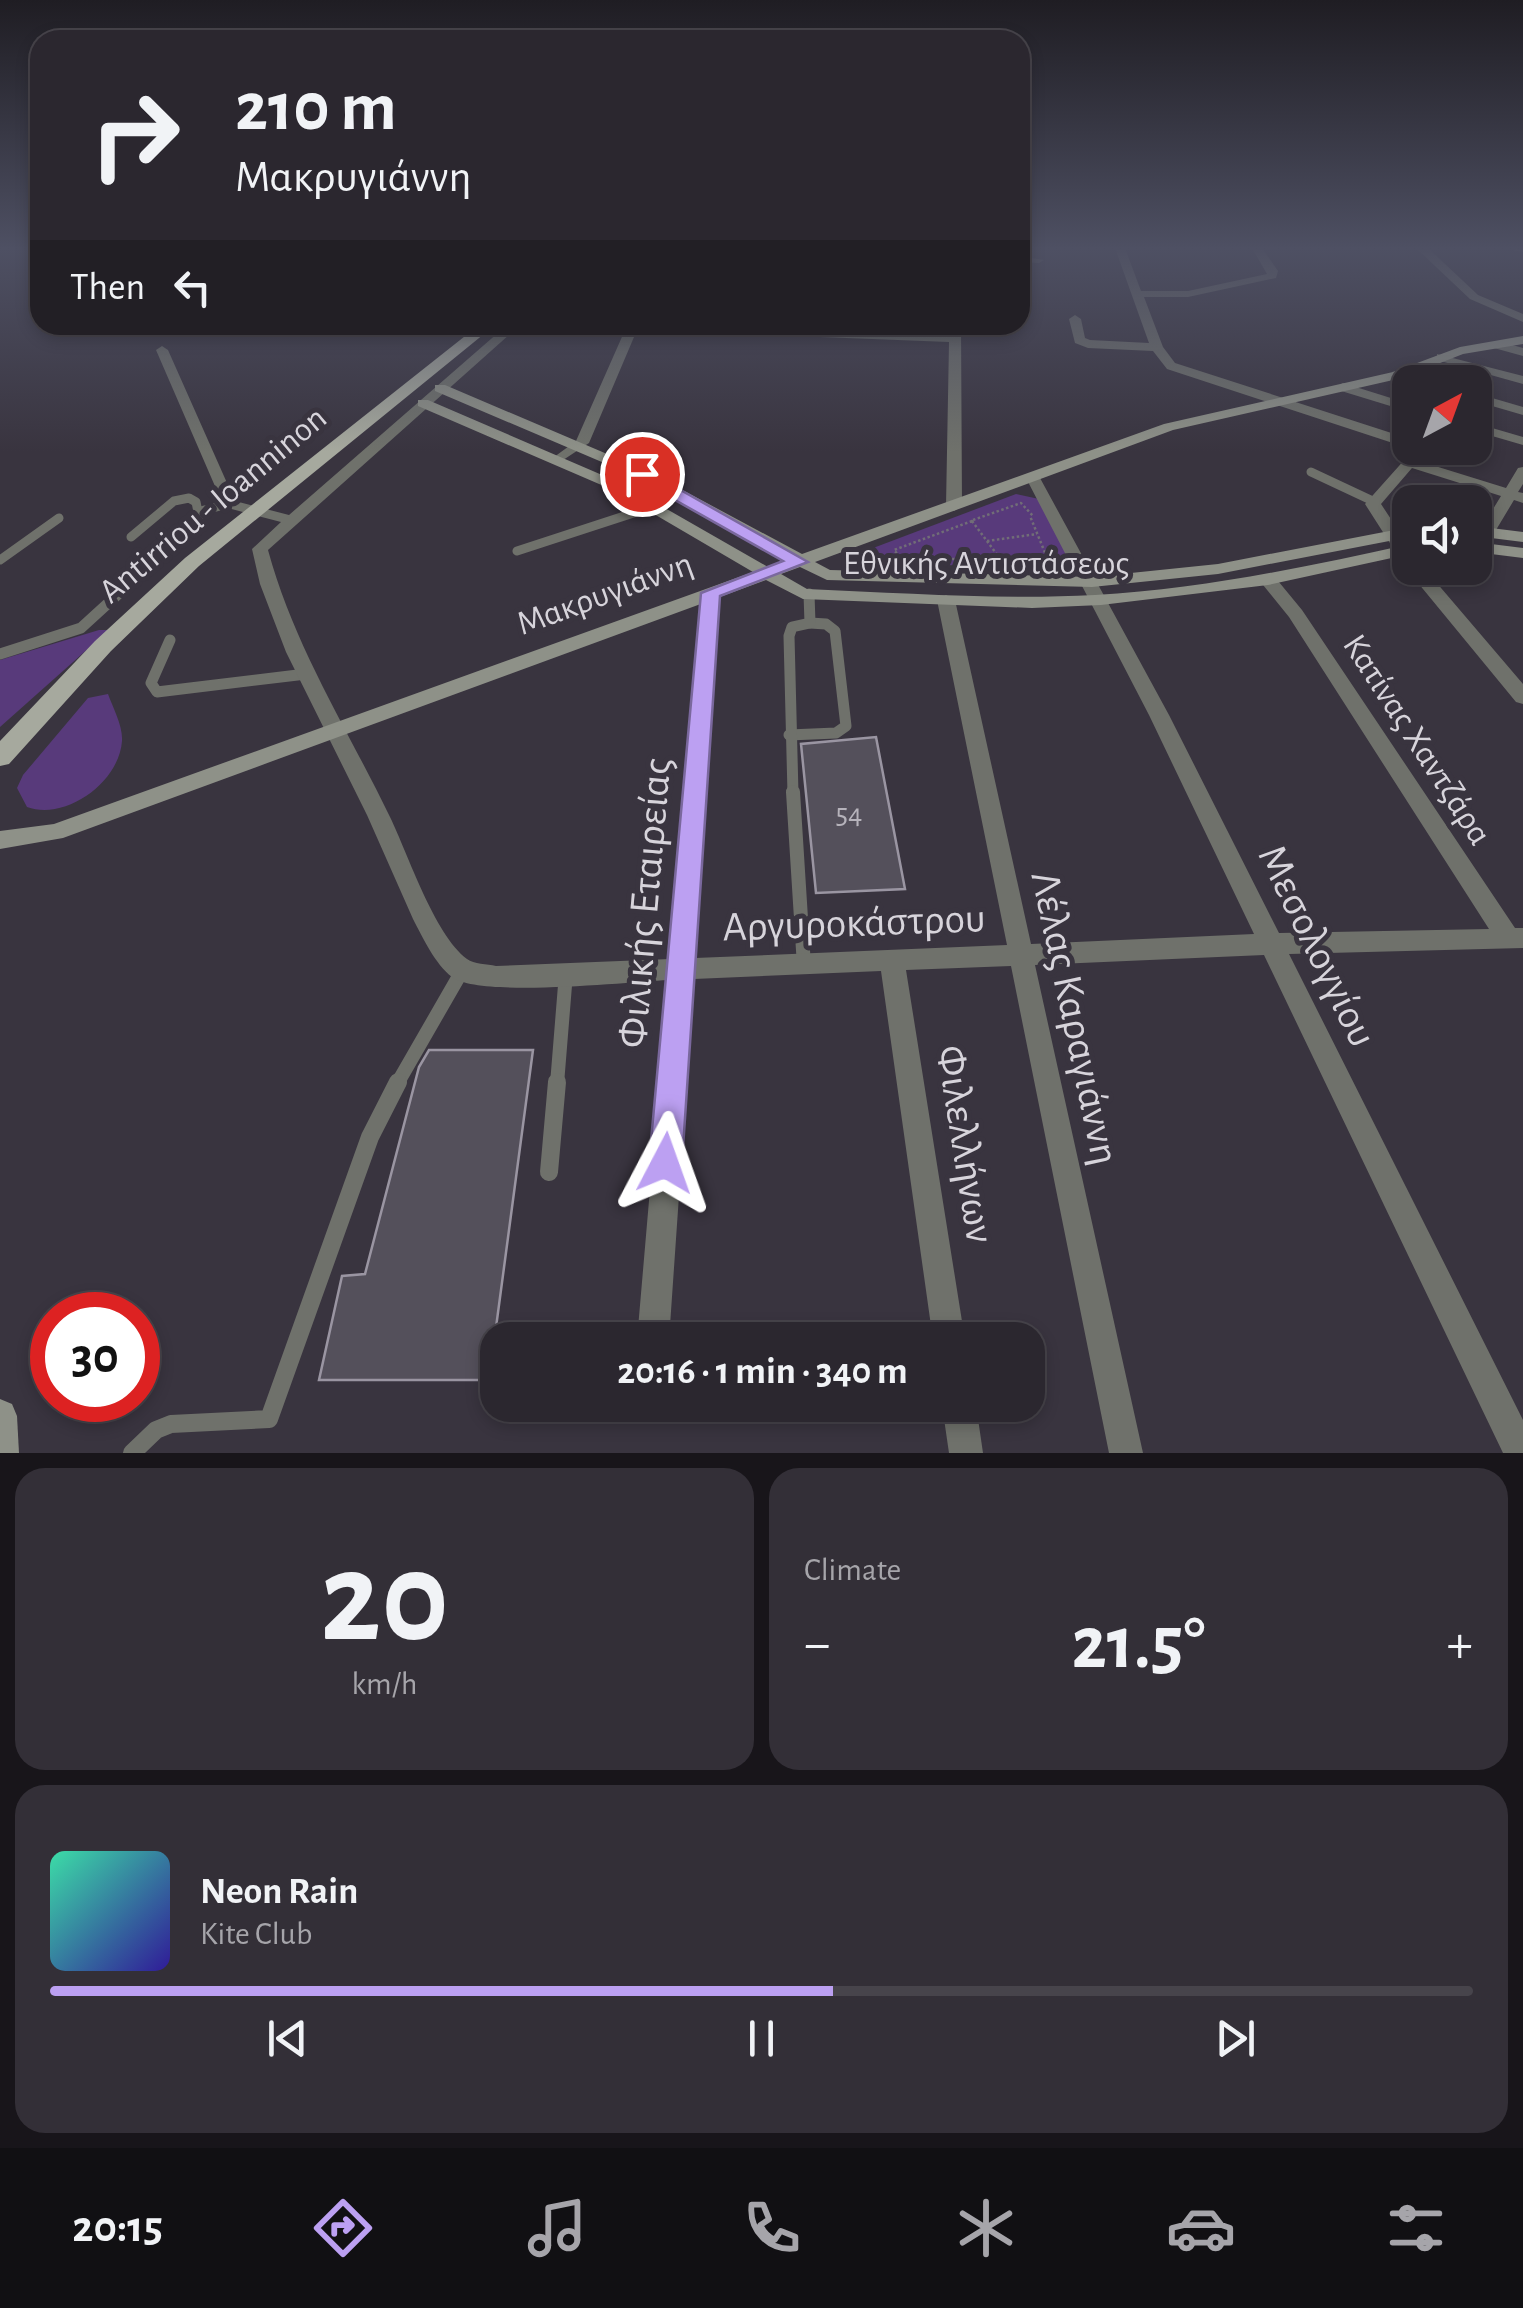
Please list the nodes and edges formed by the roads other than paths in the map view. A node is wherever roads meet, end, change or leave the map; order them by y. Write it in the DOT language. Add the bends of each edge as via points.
graph roads {
  1 [pos="1145,316"];
  2 [pos="1075,319"];
  3 [pos="475,335"];
  4 [pos="502,335"];
  5 [pos="628,335"];
  6 [pos="954,335"];
  7 [pos="1523,340"];
  8 [pos="1498,345"];
  9 [pos="1157,347"];
  10 [pos="162,350"];
  11 [pos="1523,352"];
  12 [pos="1441,357"];
  13 [pos="1421,365"];
  14 [pos="1392,376"];
  15 [pos="1523,380"];
  16 [pos="440,388"];
  17 [pos="1343,388"];
  18 [pos="1274,402"];
  19 [pos="423,403"];
  20 [pos="1392,403"];
  21 [pos="1492,403"];
  22 [pos="1523,411"];
  23 [pos="371,417"];
  24 [pos="400,422"];
  25 [pos="1492,432"];
  26 [pos="1392,438"];
  27 [pos="1523,441"];
  28 [pos="579,447"];
  29 [pos="556,460"];
  30 [pos="1405,465"];
  31 [pos="1418,465"];
  32 [pos="1523,471"];
  33 [pos="1311,472"];
  34 [pos="1033,478"];
  35 [pos="1516,496"];
  36 [pos="1374,502"];
  37 [pos="230,504"];
  38 [pos="655,506"];
  39 [pos="954,506"];
  40 [pos="200,511"];
  41 [pos="252,511"];
  42 [pos="59,518"];
  43 [pos="290,520"];
  44 [pos="1492,521"];
  45 [pos="1392,531"];
  46 [pos="1492,533"];
  47 [pos="131,537"];
  48 [pos="1523,537"];
  49 [pos="1492,549"];
  50 [pos="1392,550"];
  51 [pos="517,551"];
  52 [pos="1392,552"];
  53 [pos="1523,554"];
  54 [pos="0,560"];
  55 [pos="798,562"];
  56 [pos="765,574"];
  57 [pos="1268,580"];
  58 [pos="1429,585"];
  59 [pos="1097,591"];
  60 [pos="711,593"];
  61 [pos="810,594"];
  62 [pos="946,600"];
  63 [pos="810,623"];
  64 [pos="170,640"];
  65 [pos="0,654"];
  66 [pos="306,674"];
  67 [pos="1523,697"];
  68 [pos="334,730"];
  69 [pos="789,735"];
  70 [pos="0,757"];
  71 [pos="2,846"];
  72 [pos="1516,938"];
  73 [pos="1271,944"];
  74 [pos="1021,958"];
  75 [pos="892,961"];
  76 [pos="804,966"];
  77 [pos="679,968"];
  78 [pos="462,971"];
  79 [pos="566,974"];
  80 [pos="549,1172"];
  81 [pos="654,1322"];
  82 [pos="946,1322"];
  83 [pos="0,1416"];
  84 [pos="961,1422"];
  85 [pos="2,1453"];
  86 [pos="132,1453"];
  87 [pos="966,1453"];
  88 [pos="1126,1453"];
  89 [pos="1521,1453"];
  1 -- 9 [label="street"];
  2 -- 9 [label="street" via="1080,340 1088,344"];
  3 -- 23 [label="main road, Antirriou - Ioanninon"];
  4 -- 16 [label="street"];
  5 -- 28 [label="street"];
  6 -- 39 [label="street"];
  7 -- 8 [label="street, Μακρυγιάννη"];
  8 -- 11 [label="street"];
  8 -- 12 [label="street, Μακρυγιάννη"];
  9 -- 18 [label="street" via="1171,366"];
  10 -- 37 [label="street"];
  12 -- 13 [label="street, Μακρυγιάννη"];
  12 -- 15 [label="street"];
  14 -- 17 [label="street, Μακρυγιάννη"];
  16 -- 19 [label="street"];
  16 -- 28 [label="street, Εθνικής Αντιστάσεως"];
  17 -- 18 [label="street, Μακρυγιάννη"];
  17 -- 20 [label="street"];
  18 -- 26 [label="street"];
  18 -- 34 [label="street, Μακρυγιάννη" via="1169,427"];
  19 -- 24 [label="street"];
  19 -- 29 [label="street, Εθνικής Αντιστάσεως"];
  21 -- 22 [label="street"];
  23 -- 24 [label="street"];
  23 -- 41 [label="main road, Antirriou - Ioanninon"];
  24 -- 43 [label="street"];
  25 -- 27 [label="street"];
  28 -- 29 [label="street"];
  28 -- 55 [label="street, Εθνικής Αντιστάσεως" via="694,500"];
  29 -- 38 [label="street, Εθνικής Αντιστάσεως"];
  30 -- 36 [label="street"];
  31 -- 35 [label="street"];
  32 -- 35 [label="street"];
  33 -- 36 [label="lane"];
  34 -- 39 [label="street, Μακρυγιάννη"];
  34 -- 59 [label="street, Μεσολογγίου" via="1041,522"];
  35 -- 44 [label="street"];
  36 -- 45 [label="street"];
  37 -- 40 [label="lane"];
  37 -- 41 [label="street"];
  38 -- 51 [label="lane"];
  38 -- 56 [label="street, Εθνικής Αντιστάσεως"];
  39 -- 55 [label="street, Μακρυγιάννη"];
  40 -- 47 [label="lane" via="192,498 174,501"];
  40 -- 65 [label="lane" via="83,627"];
  41 -- 43 [label="street"];
  41 -- 70 [label="main road, Antirriou - Ioanninon" via="116,634"];
  42 -- 54 [label="lane"];
  43 -- 66 [label="street" via="260,552"];
  46 -- 48 [label="street"];
  49 -- 53 [label="street"];
  50 -- 59 [label="street, Εθνικής Αντιστάσεως" via="1218,569"];
  52 -- 57 [label="street, Εθνικής Αντιστάσεως"];
  55 -- 56 [label="street, Μακρυγιάννη"];
  55 -- 59 [label="street, Εθνικής Αντιστάσεως" via="828,575"];
  56 -- 60 [label="street, Μακρυγιάννη"];
  56 -- 61 [label="street, Εθνικής Αντιστάσεως"];
  57 -- 59 [label="street, Εθνικής Αντιστάσεως"];
  57 -- 72 [label="street, Κατίνας Χαντζάρα"];
  58 -- 67 [label="street"];
  59 -- 62 [label="street, Εθνικής Αντιστάσεως"];
  59 -- 73 [label="street, Μεσολογγίου"];
  60 -- 68 [label="street, Μακρυγιάννη"];
  60 -- 77 [label="street, Φιλικής Εταιρείας"];
  61 -- 62 [label="street, Εθνικής Αντιστάσεως"];
  61 -- 63 [label="lane"];
  62 -- 74 [label="street, Λέλας Καραγιάννη"];
  63 -- 69 [label="lane" via="796,624 788,636"];
  63 -- 69 [label="lane" via="834,630 846,726 836,733"];
  64 -- 66 [label="lane" via="150,683 157,692"];
  66 -- 68 [label="street"];
  68 -- 71 [label="street, Μακρυγιάννη"];
  68 -- 78 [label="street" via="438,941"];
  69 -- 76 [label="lane"];
  72 -- 73 [label="street, Αργυροκάστρου"];
  73 -- 74 [label="street, Αργυροκάστρου"];
  73 -- 89 [label="street, Μεσολογγίου"];
  74 -- 75 [label="street, Αργυροκάστρου"];
  74 -- 88 [label="street, Λέλας Καραγιάννη"];
  75 -- 76 [label="street, Αργυροκάστρου"];
  75 -- 82 [label="street, Φιλελλήνων"];
  76 -- 77 [label="street, Αργυροκάστρου"];
  77 -- 79 [label="street, Αργυροκάστρου"];
  77 -- 81 [label="street, Φιλικής Εταιρείας"];
  78 -- 79 [label="street, Αργυροκάστρου" via="496,977"];
  78 -- 86 [label="lane" via="370,1137 269,1419 172,1424"];
  79 -- 80 [label="lane"];
  83 -- 85 [label="street"];
  84 -- 87 [label="street"];
}
